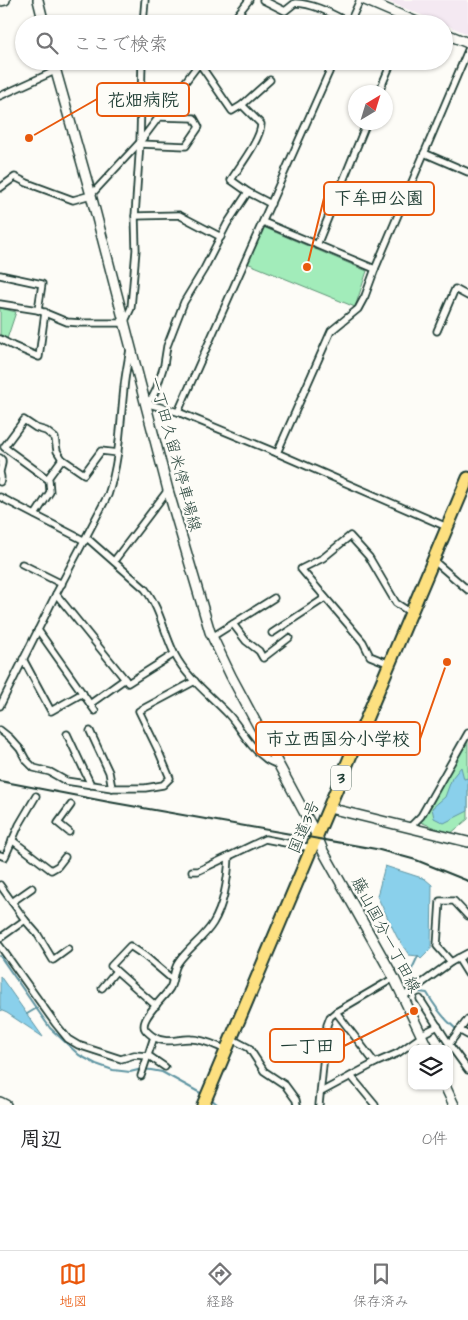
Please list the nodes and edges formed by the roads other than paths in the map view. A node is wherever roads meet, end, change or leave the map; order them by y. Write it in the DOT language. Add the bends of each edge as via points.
graph roads {
  1 [pos="5,0"];
  2 [pos="38,0"];
  3 [pos="145,0"];
  4 [pos="249,0"];
  5 [pos="263,0"];
  6 [pos="360,0"];
  7 [pos="365,0"];
  8 [pos="0,2"];
  9 [pos="42,15"];
  10 [pos="144,15"];
  11 [pos="237,15"];
  12 [pos="335,15"];
  13 [pos="353,15"];
  14 [pos="396,15"];
  15 [pos="453,37"];
  16 [pos="468,43"];
  17 [pos="468,50"];
  18 [pos="142,70"];
  19 [pos="194,70"];
  20 [pos="205,70"];
  21 [pos="330,70"];
  22 [pos="388,70"];
  23 [pos="56,71"];
  24 [pos="270,80"];
  25 [pos="382,85"];
  26 [pos="0,96"];
  27 [pos="242,105"];
  28 [pos="158,117"];
  29 [pos="364,130"];
  30 [pos="140,143"];
  31 [pos="424,153"];
  32 [pos="468,172"];
  33 [pos="0,188"];
  34 [pos="248,192"];
  35 [pos="90,195"];
  36 [pos="271,204"];
  37 [pos="135,216"];
  38 [pos="263,222"];
  39 [pos="221,237"];
  40 [pos="317,245"];
  41 [pos="374,270"];
  42 [pos="0,275"];
  43 [pos="467,293"];
  44 [pos="0,304"];
  45 [pos="42,311"];
  46 [pos="124,323"];
  47 [pos="437,331"];
  48 [pos="0,338"];
  49 [pos="130,346"];
  50 [pos="145,403"];
  51 [pos="178,412"];
  52 [pos="118,453"];
  53 [pos="277,453"];
  54 [pos="0,458"];
  55 [pos="62,459"];
  56 [pos="48,478"];
  57 [pos="468,478"];
  58 [pos="0,482"];
  59 [pos="168,490"];
  60 [pos="0,497"];
  61 [pos="35,515"];
  62 [pos="447,527"];
  63 [pos="86,540"];
  64 [pos="433,560"];
  65 [pos="114,561"];
  66 [pos="22,564"];
  67 [pos="62,584"];
  68 [pos="468,590"];
  69 [pos="56,594"];
  70 [pos="274,598"];
  71 [pos="325,598"];
  72 [pos="412,612"];
  73 [pos="233,624"];
  74 [pos="38,630"];
  75 [pos="272,633"];
  76 [pos="212,637"];
  77 [pos="289,638"];
  78 [pos="174,654"];
  79 [pos="23,659"];
  80 [pos="390,664"];
  81 [pos="125,679"];
  82 [pos="195,681"];
  83 [pos="83,693"];
  84 [pos="90,704"];
  85 [pos="0,706"];
  86 [pos="95,711"];
  87 [pos="0,730"];
  88 [pos="90,730"];
  89 [pos="468,732"];
  90 [pos="67,734"];
  91 [pos="280,766"];
  92 [pos="91,785"];
  93 [pos="112,788"];
  94 [pos="36,796"];
  95 [pos="71,805"];
  96 [pos="329,808"];
  97 [pos="410,828"];
  98 [pos="69,832"];
  99 [pos="317,836"];
  100 [pos="12,840"];
  101 [pos="468,842"];
  102 [pos="312,848"];
  103 [pos="0,855"];
  104 [pos="229,856"];
  105 [pos="65,857"];
  106 [pos="192,871"];
  107 [pos="0,885"];
  108 [pos="32,888"];
  109 [pos="12,902"];
  110 [pos="468,916"];
  111 [pos="25,920"];
  112 [pos="0,938"];
  113 [pos="0,946"];
  114 [pos="68,949"];
  115 [pos="468,953"];
  116 [pos="458,958"];
  117 [pos="452,962"];
  118 [pos="116,971"];
  119 [pos="468,974"];
  120 [pos="394,978"];
  121 [pos="172,980"];
  122 [pos="102,988"];
  123 [pos="403,997"];
  124 [pos="420,998"];
  125 [pos="156,1006"];
  126 [pos="336,1012"];
  127 [pos="468,1019"];
  128 [pos="438,1026"];
  129 [pos="459,1030"];
  130 [pos="422,1035"];
  131 [pos="468,1035"];
  132 [pos="154,1037"];
  133 [pos="449,1044"];
  134 [pos="230,1045"];
  135 [pos="426,1045"];
  136 [pos="148,1056"];
  137 [pos="374,1063"];
  138 [pos="165,1067"];
  139 [pos="468,1070"];
  140 [pos="141,1076"];
  141 [pos="351,1076"];
  142 [pos="448,1090"];
  143 [pos="321,1092"];
  144 [pos="0,1102"];
  145 [pos="6,1105"];
  146 [pos="204,1105"];
  147 [pos="297,1105"];
  148 [pos="320,1105"];
  149 [pos="375,1105"];
  150 [pos="454,1105"];
  1 -- 8 [label="main road"];
  2 -- 9 [label="main road"];
  3 -- 10 [label="street"];
  4 -- 11 [label="street"];
  5 -- 12 [label="street" via="286,11 295,3 304,3"];
  6 -- 13 [label="street"];
  7 -- 14 [label="main road"];
  15 -- 16 [label="main road"];
  17 -- 31 [label="street"];
  18 -- 30 [label="street"];
  19 -- 28 [label="street"];
  20 -- 27 [label="street" via="232,111"];
  21 -- 36 [label="street"];
  22 -- 25 [label="street"];
  23 -- 26 [label="street"];
  23 -- 35 [label="main road, 一丁田久留米停車場線"];
  24 -- 27 [label="street"];
  27 -- 34 [label="street" via="262,124 257,140 231,180"];
  28 -- 30 [label="street"];
  28 -- 30 [label="street" via="194,118 199,126 186,146"];
  29 -- 40 [label="street"];
  30 -- 35 [label="street"];
  30 -- 37 [label="street"];
  31 -- 32 [label="street"];
  31 -- 41 [label="street"];
  33 -- 35 [label="street" via="14,177 73,200"];
  34 -- 36 [label="street"];
  34 -- 39 [label="street"];
  35 -- 46 [label="main road, 一丁田久留米停車場線"];
  36 -- 38 [label="street"];
  37 -- 39 [label="street" via="178,215"];
  37 -- 46 [label="street" via="131,308"];
  38 -- 40 [label="street"];
  38 -- 51 [label="street"];
  39 -- 50 [label="street" via="184,302 167,346 156,390"];
  40 -- 41 [label="street"];
  41 -- 53 [label="street" via="358,309 331,331"];
  42 -- 45 [label="street" via="42,284"];
  43 -- 47 [label="street" via="455,289"];
  44 -- 45 [label="street"];
  45 -- 46 [label="street" via="67,322"];
  45 -- 48 [label="street" via="39,358"];
  46 -- 49 [label="main road, 一丁田久留米停車場線"];
  49 -- 50 [label="main road, 一丁田久留米停車場線"];
  49 -- 52 [label="street"];
  50 -- 51 [label="street"];
  50 -- 59 [label="main road, 一丁田久留米停車場線"];
  51 -- 53 [label="street"];
  52 -- 55 [label="street" via="101,451 84,474"];
  52 -- 63 [label="street" via="113,482"];
  53 -- 62 [label="street"];
  54 -- 58 [label="street"];
  55 -- 56 [label="street"];
  55 -- 56 [label="street" via="55,438 24,420 4,447"];
  56 -- 61 [label="street" via="50,492"];
  57 -- 62 [label="highway, 国道3号 / 3" via="462,500"];
  59 -- 65 [label="street"];
  59 -- 76 [label="main road, 一丁田久留米停車場線"];
  60 -- 61 [label="street"];
  61 -- 63 [label="street"];
  62 -- 64 [label="highway, 国道3号 / 3"];
  63 -- 65 [label="street"];
  63 -- 67 [label="street"];
  64 -- 68 [label="street"];
  64 -- 72 [label="highway, 国道3号 / 3"];
  65 -- 78 [label="street" via="152,597"];
  66 -- 67 [label="street"];
  67 -- 69 [label="street"];
  69 -- 74 [label="street"];
  69 -- 81 [label="street"];
  70 -- 73 [label="street"];
  71 -- 72 [label="street" via="301,569 323,558 350,536 369,557 396,603"];
  71 -- 75 [label="street"];
  71 -- 80 [label="street" via="363,642 370,656"];
  72 -- 80 [label="highway, 国道3号 / 3"];
  73 -- 76 [label="street"];
  73 -- 77 [label="street" via="263,658"];
  74 -- 79 [label="street"];
  74 -- 83 [label="street"];
  76 -- 91 [label="main road, 一丁田久留米停車場線"];
  78 -- 81 [label="street" via="128,683"];
  78 -- 82 [label="street"];
  79 -- 83 [label="street" via="52,711"];
  79 -- 85 [label="street"];
  80 -- 96 [label="highway, 国道3号 / 3"];
  81 -- 84 [label="street"];
  82 -- 91 [label="street" via="253,747 265,759"];
  82 -- 93 [label="street" via="139,710 170,778 163,785"];
  83 -- 84 [label="street"];
  84 -- 86 [label="street"];
  87 -- 92 [label="street" via="20,748 34,768 66,781"];
  88 -- 93 [label="street"];
  89 -- 97 [label="street"];
  90 -- 92 [label="street"];
  91 -- 99 [label="main road, 一丁田久留米停車場線"];
  92 -- 93 [label="street"];
  94 -- 100 [label="street"];
  95 -- 98 [label="street" via="58,822"];
  96 -- 97 [label="main road"];
  96 -- 99 [label="highway, 国道3号 / 3"];
  97 -- 101 [label="main road"];
  99 -- 102 [label="highway, 国道3号 / 3"];
  99 -- 120 [label="main road, 藤山国分一丁田線"];
  100 -- 103 [label="street" via="5,857"];
  100 -- 105 [label="street" via="51,870"];
  102 -- 104 [label="street" via="265,839"];
  102 -- 134 [label="highway, 国道3号 / 3"];
  104 -- 106 [label="street"];
  104 -- 121 [label="street" via="228,878 213,923 176,964"];
  107 -- 109 [label="street"];
  108 -- 109 [label="street"];
  109 -- 111 [label="street"];
  110 -- 117 [label="street" via="454,901 440,901 437,946"];
  111 -- 112 [label="street"];
  111 -- 114 [label="street" via="53,960"];
  113 -- 136 [label="street" via="68,1039 121,1059 134,1055"];
  115 -- 116 [label="street"];
  116 -- 117 [label="street"];
  116 -- 119 [label="street"];
  117 -- 123 [label="street"];
  118 -- 121 [label="street" via="111,966 130,946"];
  118 -- 122 [label="street"];
  118 -- 125 [label="street"];
  120 -- 123 [label="main road, 藤山国分一丁田線"];
  120 -- 126 [label="street"];
  121 -- 125 [label="street"];
  123 -- 130 [label="main road, 藤山国分一丁田線"];
  124 -- 128 [label="street"];
  125 -- 132 [label="street" via="144,1024"];
  126 -- 137 [label="street"];
  126 -- 143 [label="street" via="327,1025"];
  127 -- 129 [label="street"];
  128 -- 130 [label="street"];
  128 -- 133 [label="street"];
  129 -- 131 [label="street"];
  129 -- 133 [label="street"];
  130 -- 135 [label="main road, 藤山国分一丁田線"];
  130 -- 137 [label="street" via="398,1054"];
  132 -- 134 [label="street" via="166,1041 189,1038"];
  132 -- 136 [label="street"];
  133 -- 139 [label="street"];
  134 -- 146 [label="highway, 国道3号 / 3"];
  134 -- 147 [label="street" via="249,1048 264,1071 285,1084"];
  136 -- 138 [label="street"];
  136 -- 140 [label="street"];
  137 -- 141 [label="street"];
  141 -- 143 [label="street"];
  141 -- 149 [label="street"];
  142 -- 150 [label="main road"];
  143 -- 148 [label="street"];
  144 -- 145 [label="main road"];
}
